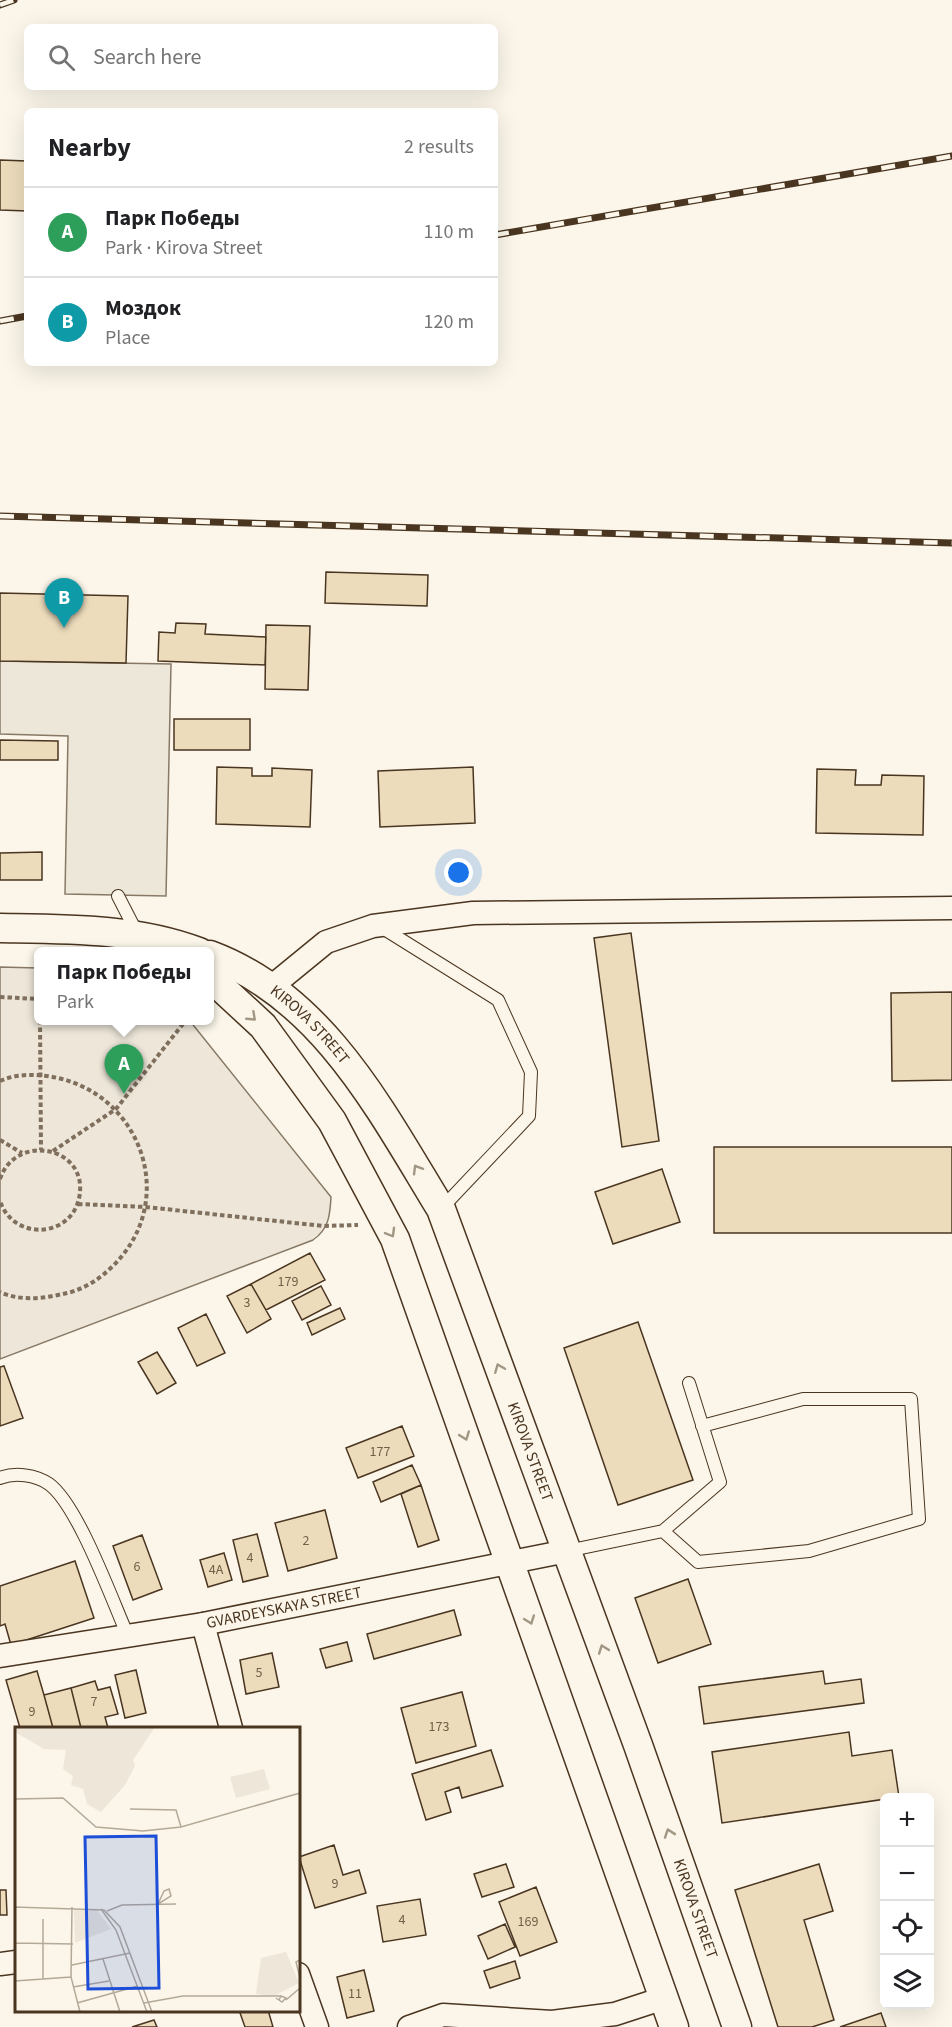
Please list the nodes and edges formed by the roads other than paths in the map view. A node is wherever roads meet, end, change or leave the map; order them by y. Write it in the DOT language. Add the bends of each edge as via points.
graph roads {
  1 [pos="118,896"];
  2 [pos="952,908"];
  3 [pos="378,925"];
  4 [pos="0,928"];
  5 [pos="139,937"];
  6 [pos="176,946"];
  7 [pos="214,957"];
  8 [pos="214,981"];
  9 [pos="271,987"];
  10 [pos="441,1209"];
  11 [pos="689,1383"];
  12 [pos="702,1426"];
  13 [pos="0,1478"];
  14 [pos="663,1531"];
  15 [pos="567,1551"];
  16 [pos="510,1564"];
  17 [pos="203,1624"];
  18 [pos="128,1636"];
  19 [pos="0,1656"];
  20 [pos="231,1727"];
  21 [pos="15,1962"];
  22 [pos="0,1964"];
  23 [pos="300,1980"];
  24 [pos="664,1998"];
  25 [pos="317,2027"];
  26 [pos="409,2027"];
  27 [pos="675,2027"];
  28 [pos="737,2027"];
  1 -- 5 [label="lane"];
  2 -- 3 [label="street" via="473,913"];
  3 -- 9 [label="street" via="326,942"];
  3 -- 10 [label="lane" via="498,1000 531,1072 529,1116"];
  4 -- 5 [label="street" via="85,929"];
  5 -- 6 [label="street"];
  7 -- 9 [label="street, KIROVA STREET" via="240,967"];
  8 -- 16 [label="street, KIROVA STREET, one-way" via="263,1026 332,1121 395,1239"];
  10 -- 9 [label="street, KIROVA STREET, one-way" via="336,1048 284,995"];
  15 -- 10 [label="street, KIROVA STREET, one-way"];
  11 -- 12 [label="lane"];
  12 -- 14 [label="lane" via="720,1482"];
  12 -- 14 [label="lane" via="803,1399 911,1399 920,1519 809,1551 698,1562"];
  13 -- 18 [label="lane" via="27,1475 49,1484 71,1509"];
  14 -- 15 [label="lane"];
  15 -- 16 [label="street, GVARDEYSKAYA STREET"];
  28 -- 15 [label="street, KIROVA STREET, one-way"];
  16 -- 17 [label="street, GVARDEYSKAYA STREET"];
  16 -- 24 [label="street, KIROVA STREET, one-way"];
  17 -- 18 [label="street, GVARDEYSKAYA STREET"];
  17 -- 20 [label="street"];
  18 -- 19 [label="street, GVARDEYSKAYA STREET"];
  21 -- 22 [label="street"];
  23 -- 25 [label="street"];
  24 -- 26 [label="street" via="615,2014 552,2022 443,2015"];
  24 -- 27 [label="street, KIROVA STREET"];
}
